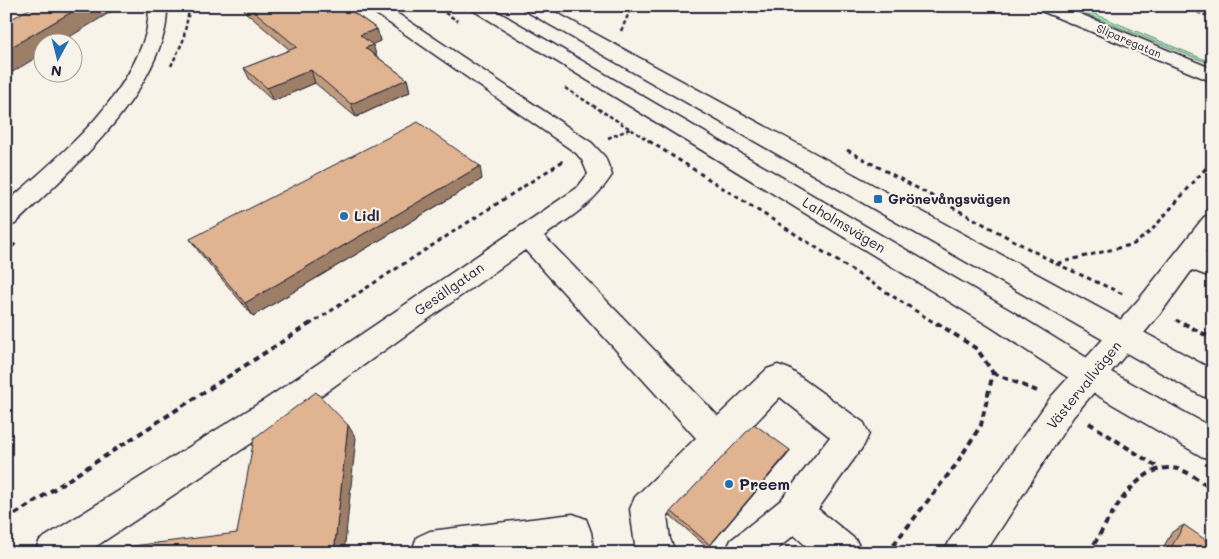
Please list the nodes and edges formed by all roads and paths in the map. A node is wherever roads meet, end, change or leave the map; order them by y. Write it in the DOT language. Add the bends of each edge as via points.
graph roads {
  1 [pos="159,6"];
  2 [pos="374,6"];
  3 [pos="434,6"];
  4 [pos="475,6"];
  5 [pos="530,6"];
  6 [pos="632,6"];
  7 [pos="1044,6"];
  8 [pos="1179,6"];
  9 [pos="1212,6"];
  10 [pos="466,26"];
  11 [pos="629,36"];
  12 [pos="1213,76"];
  13 [pos="564,88"];
  14 [pos="839,146"];
  15 [pos="584,148"];
  16 [pos="1213,160"];
  17 [pos="6,218"];
  18 [pos="1213,223"];
  19 [pos="527,235"];
  20 [pos="1188,256"];
  21 [pos="1057,264"];
  22 [pos="1213,268"];
  23 [pos="1030,284"];
  24 [pos="1150,306"];
  25 [pos="1001,318"];
  26 [pos="1123,336"];
  27 [pos="1213,339"];
  28 [pos="976,349"];
  29 [pos="1089,375"];
  30 [pos="1213,386"];
  31 [pos="718,439"];
  32 [pos="1213,445"];
  33 [pos="1213,490"];
  34 [pos="794,512"];
  35 [pos="6,520"];
  36 [pos="53,553"];
  37 [pos="430,553"];
  38 [pos="575,553"];
  39 [pos="657,553"];
  40 [pos="744,553"];
  41 [pos="843,553"];
  42 [pos="887,553"];
  43 [pos="963,553"];
  44 [pos="1089,553"];
  1 -- 17 [label="main road" via="155,33 136,75 123,94 62,166"];
  2 -- 15 [label="main road, Gesällgatan"];
  3 -- 10 [label="path"];
  4 -- 25 [label="main road, Laholmsvägen"];
  5 -- 23 [label="main road"];
  6 -- 11 [label="path" via="621,32"];
  7 -- 12 [label="main road, Sliparegatan"];
  8 -- 9 [label="path" via="1204,15"];
  13 -- 28 [label="path"];
  14 -- 21 [label="path"];
  15 -- 19 [label="main road, Gesällgatan" via="593,157 600,175 586,194"];
  15 -- 35 [label="path"];
  16 -- 21 [label="path" via="1151,231 1134,244"];
  18 -- 20 [label="main road, Västervallvägen"];
  19 -- 31 [label="main road"];
  19 -- 36 [label="main road, Gesällgatan" via="278,409"];
  20 -- 22 [label="main road"];
  20 -- 24 [label="main road, Västervallvägen"];
  21 -- 23 [label="path"];
  21 -- 24 [label="path"];
  23 -- 26 [label="main road"];
  24 -- 26 [label="main road, Västervallvägen"];
  24 -- 27 [label="path"];
  25 -- 28 [label="path"];
  25 -- 29 [label="main road, Laholmsvägen"];
  26 -- 29 [label="main road, Västervallvägen"];
  26 -- 30 [label="main road"];
  28 -- 42 [label="path" via="994,373 982,425 955,466"];
  29 -- 32 [label="main road, Laholmsvägen"];
  29 -- 43 [label="main road, Västervallvägen" via="1062,407"];
  31 -- 34 [label="main road" via="778,378 852,434"];
  31 -- 39 [label="main road" via="648,509 652,547"];
  33 -- 44 [label="path" via="1172,468 1159,468 1146,474 1127,492"];
  34 -- 40 [label="main road"];
  34 -- 41 [label="main road"];
  37 -- 38 [label="main road" via="430,550 573,532"];
}
